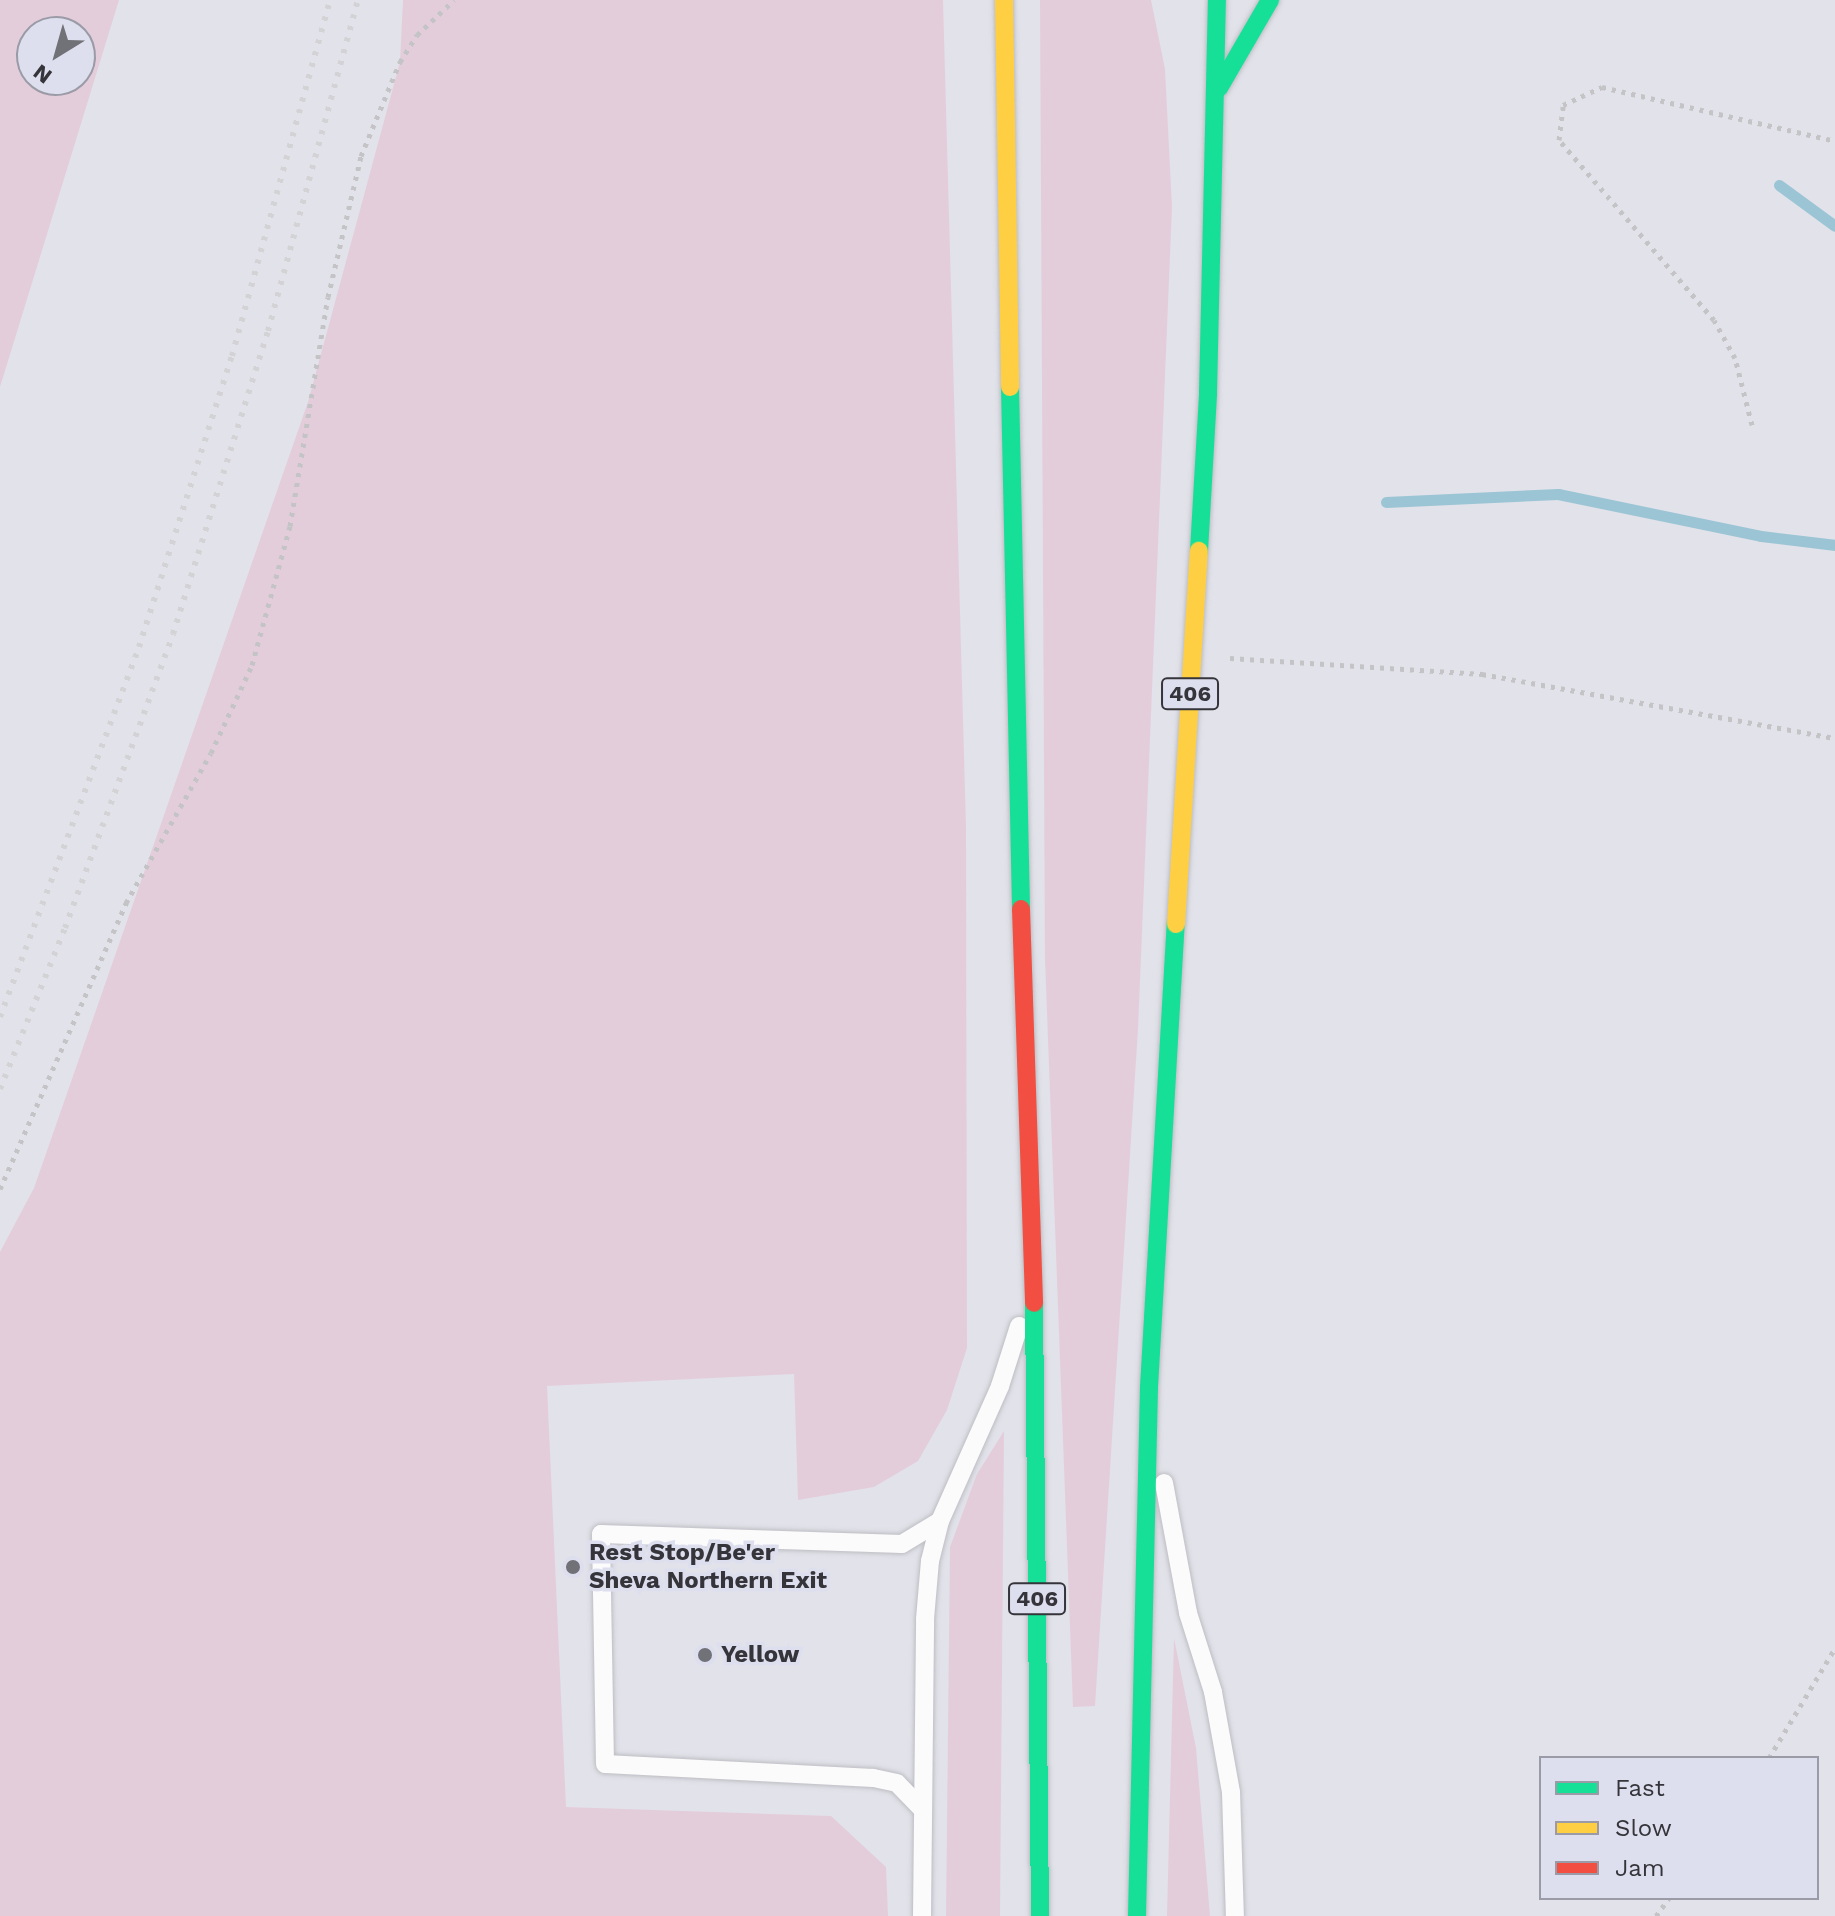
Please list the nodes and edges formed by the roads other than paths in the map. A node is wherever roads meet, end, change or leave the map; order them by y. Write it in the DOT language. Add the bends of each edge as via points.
graph roads {
  1 [pos="1004,0"];
  2 [pos="1270,0"];
  3 [pos="1216,3"];
  4 [pos="1216,94"];
  5 [pos="1034,1281"];
  6 [pos="1149,1387"];
  7 [pos="940,1521"];
  8 [pos="923,1810"];
  9 [pos="922,1916"];
  10 [pos="1040,1916"];
  11 [pos="1137,1916"];
  12 [pos="1235,1916"];
  1 -- 5 [label="main road, 406" via="1016,767"];
  2 -- 4 [label="main road"];
  3 -- 4 [label="main road, 406"];
  4 -- 6 [label="main road, 406" via="1208,393"];
  5 -- 7 [label="lane" via="1000,1386"];
  5 -- 10 [label="main road, 406"];
  6 -- 11 [label="main road, 406"];
  6 -- 12 [label="lane" via="1188,1613 1213,1692 1231,1792"];
  7 -- 8 [label="lane" via="925,1619"];
  7 -- 8 [label="lane" via="902,1544 601,1534 605,1764 873,1778 897,1783"];
  8 -- 9 [label="lane"];
}
